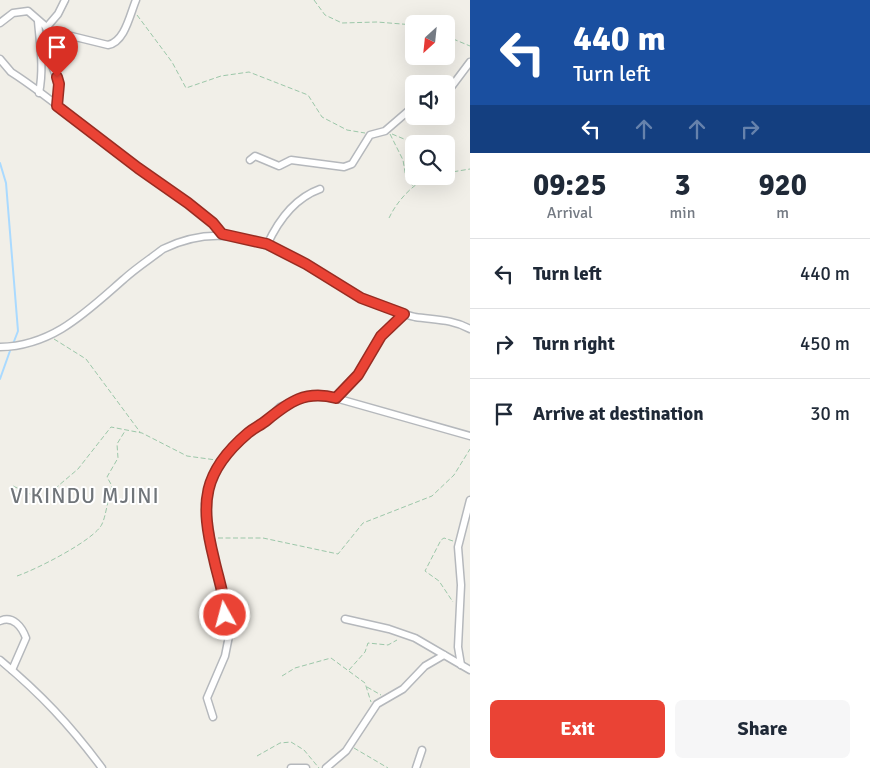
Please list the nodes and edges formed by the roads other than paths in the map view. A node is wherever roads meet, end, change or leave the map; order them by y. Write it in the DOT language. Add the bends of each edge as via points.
graph roads {
  1 [pos="65,0"];
  2 [pos="136,0"];
  3 [pos="38,21"];
  4 [pos="0,23"];
  5 [pos="49,30"];
  6 [pos="0,60"];
  7 [pos="470,62"];
  8 [pos="455,82"];
  9 [pos="39,93"];
  10 [pos="57,106"];
  11 [pos="405,114"];
  12 [pos="250,160"];
  13 [pos="320,189"];
  14 [pos="222,234"];
  15 [pos="267,244"];
  16 [pos="404,314"];
  17 [pos="470,329"];
  18 [pos="2,347"];
  19 [pos="336,398"];
  20 [pos="470,436"];
  21 [pos="470,500"];
  22 [pos="345,619"];
  23 [pos="0,621"];
  24 [pos="444,655"];
  25 [pos="0,660"];
  26 [pos="461,665"];
  27 [pos="12,670"];
  28 [pos="470,670"];
  29 [pos="213,718"];
  30 [pos="422,750"];
  31 [pos="102,768"];
  32 [pos="291,768"];
  33 [pos="306,768"];
  34 [pos="326,768"];
  35 [pos="416,768"];
  1 -- 5 [label="street"];
  2 -- 5 [label="street" via="121,37 113,44 98,44"];
  3 -- 4 [label="street" via="28,12 21,11"];
  3 -- 5 [label="street"];
  3 -- 9 [label="street" via="43,67"];
  5 -- 10 [label="street" via="49,58 59,84"];
  6 -- 9 [label="street"];
  7 -- 8 [label="street"];
  9 -- 10 [label="street"];
  10 -- 14 [label="street" via="188,203"];
  11 -- 12 [label="street" via="387,131 370,135 352,164 344,166 291,160 279,166 255,156"];
  13 -- 15 [label="street" via="299,200 276,227"];
  14 -- 15 [label="street"];
  14 -- 18 [label="street" via="180,241 163,249 65,328 22,346"];
  15 -- 16 [label="street" via="361,298"];
  16 -- 17 [label="street" via="450,321"];
  16 -- 19 [label="street" via="381,336 358,375"];
  19 -- 20 [label="street"];
  19 -- 29 [label="street" via="308,396 280,407 222,460 210,481 204,504 209,539 225,600 229,636 225,656 207,698"];
  21 -- 26 [label="street" via="459,534 458,647"];
  22 -- 24 [label="street" via="389,628 426,643"];
  23 -- 27 [label="street" via="9,618 23,630 26,638"];
  24 -- 26 [label="street"];
  24 -- 34 [label="street" via="425,666 403,689 374,707 350,746"];
  25 -- 27 [label="street"];
  26 -- 28 [label="street"];
  27 -- 31 [label="street" via="50,704"];
  30 -- 35 [label="street"];
  32 -- 33 [label="street"];
}
